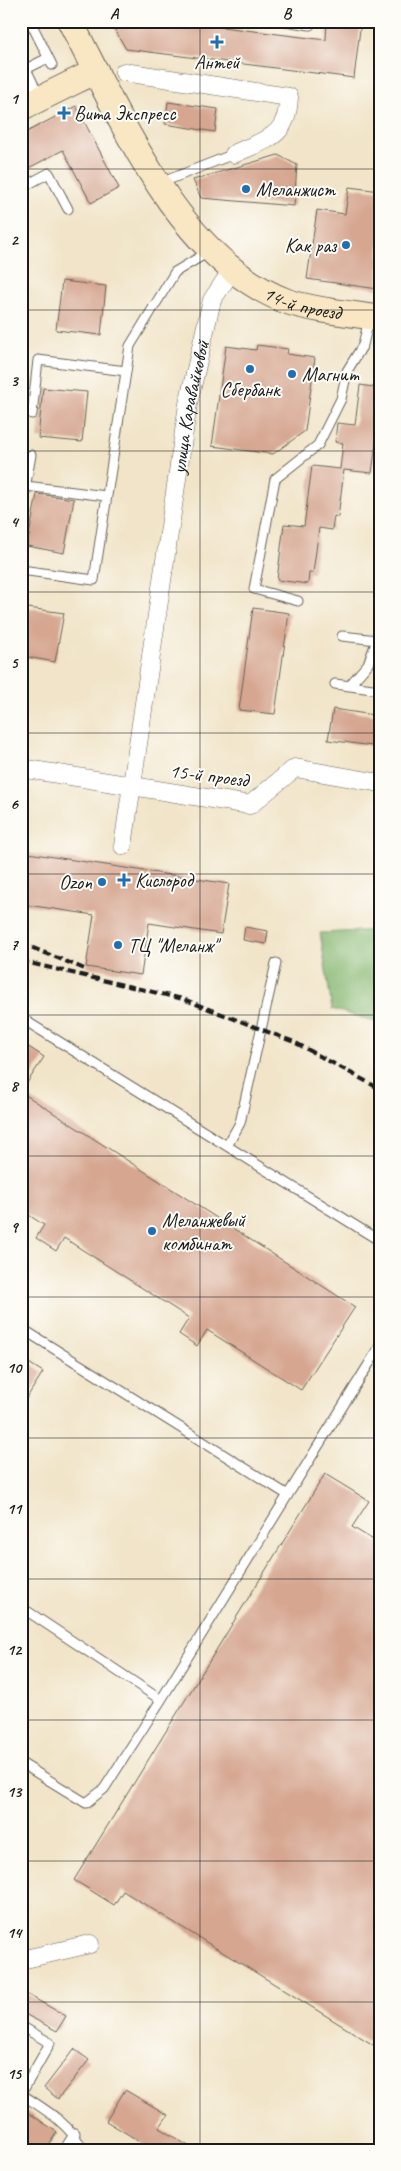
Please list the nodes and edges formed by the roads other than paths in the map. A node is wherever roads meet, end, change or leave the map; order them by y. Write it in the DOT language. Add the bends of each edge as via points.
graph roads {
  1 [pos="30,21"];
  2 [pos="70,21"];
  3 [pos="285,21"];
  4 [pos="311,21"];
  5 [pos="24,70"];
  6 [pos="96,71"];
  7 [pos="124,72"];
  8 [pos="31,103"];
  9 [pos="234,154"];
  10 [pos="159,183"];
  11 [pos="21,188"];
  12 [pos="68,209"];
  13 [pos="210,250"];
  14 [pos="232,270"];
  15 [pos="375,317"];
  16 [pos="126,371"];
  17 [pos="32,414"];
  18 [pos="31,455"];
  19 [pos="26,486"];
  20 [pos="106,496"];
  21 [pos="21,511"];
  22 [pos="21,570"];
  23 [pos="298,601"];
  24 [pos="342,636"];
  25 [pos="335,684"];
  26 [pos="349,686"];
  27 [pos="380,690"];
  28 [pos="21,768"];
  29 [pos="380,782"];
  30 [pos="131,785"];
  31 [pos="123,846"];
  32 [pos="276,963"];
  33 [pos="21,1018"];
  34 [pos="226,1146"];
  35 [pos="380,1241"];
  36 [pos="21,1328"];
  37 [pos="380,1346"];
  38 [pos="288,1496"];
  39 [pos="21,1606"];
  40 [pos="161,1700"];
  41 [pos="21,1763"];
  42 [pos="90,1944"];
  43 [pos="21,1960"];
  44 [pos="21,2026"];
  45 [pos="75,2133"];
  46 [pos="64,2150"];
  47 [pos="83,2150"];
  1 -- 5 [label="lane" via="50,61"];
  2 -- 6 [label="main road"];
  3 -- 4 [label="lane" via="310,24"];
  5 -- 8 [label="lane"];
  6 -- 8 [label="main road"];
  6 -- 10 [label="main road" via="121,121"];
  7 -- 9 [label="street" via="289,97 288,114 280,132"];
  9 -- 10 [label="lane"];
  10 -- 13 [label="main road"];
  11 -- 12 [label="lane" via="49,173"];
  13 -- 14 [label="main road"];
  13 -- 16 [label="lane" via="175,272 130,346"];
  14 -- 15 [label="main road, 14-й проезд" via="287,301"];
  14 -- 30 [label="street, улица Каравайковой" via="212,300 188,404"];
  15 -- 23 [label="lane" via="347,371 341,399 318,445 275,478 254,589"];
  16 -- 17 [label="lane" via="38,360"];
  16 -- 20 [label="lane"];
  18 -- 19 [label="lane"];
  19 -- 20 [label="lane"];
  19 -- 21 [label="lane"];
  20 -- 22 [label="lane" via="94,580"];
  24 -- 26 [label="lane" via="377,640 368,664"];
  25 -- 26 [label="lane"];
  26 -- 27 [label="lane"];
  28 -- 30 [label="street, 15-й проезд"];
  29 -- 30 [label="street, 15-й проезд" via="295,768 250,806"];
  30 -- 31 [label="street, улица Каравайковой"];
  32 -- 34 [label="lane" via="240,1123"];
  33 -- 34 [label="lane"];
  34 -- 35 [label="lane"];
  36 -- 38 [label="lane"];
  37 -- 38 [label="lane"];
  38 -- 40 [label="lane"];
  39 -- 40 [label="lane"];
  40 -- 41 [label="lane" via="104,1788 86,1803"];
  42 -- 43 [label="street"];
  44 -- 45 [label="lane" via="50,2043 21,2094"];
  45 -- 46 [label="lane"];
  45 -- 47 [label="lane"];
}
